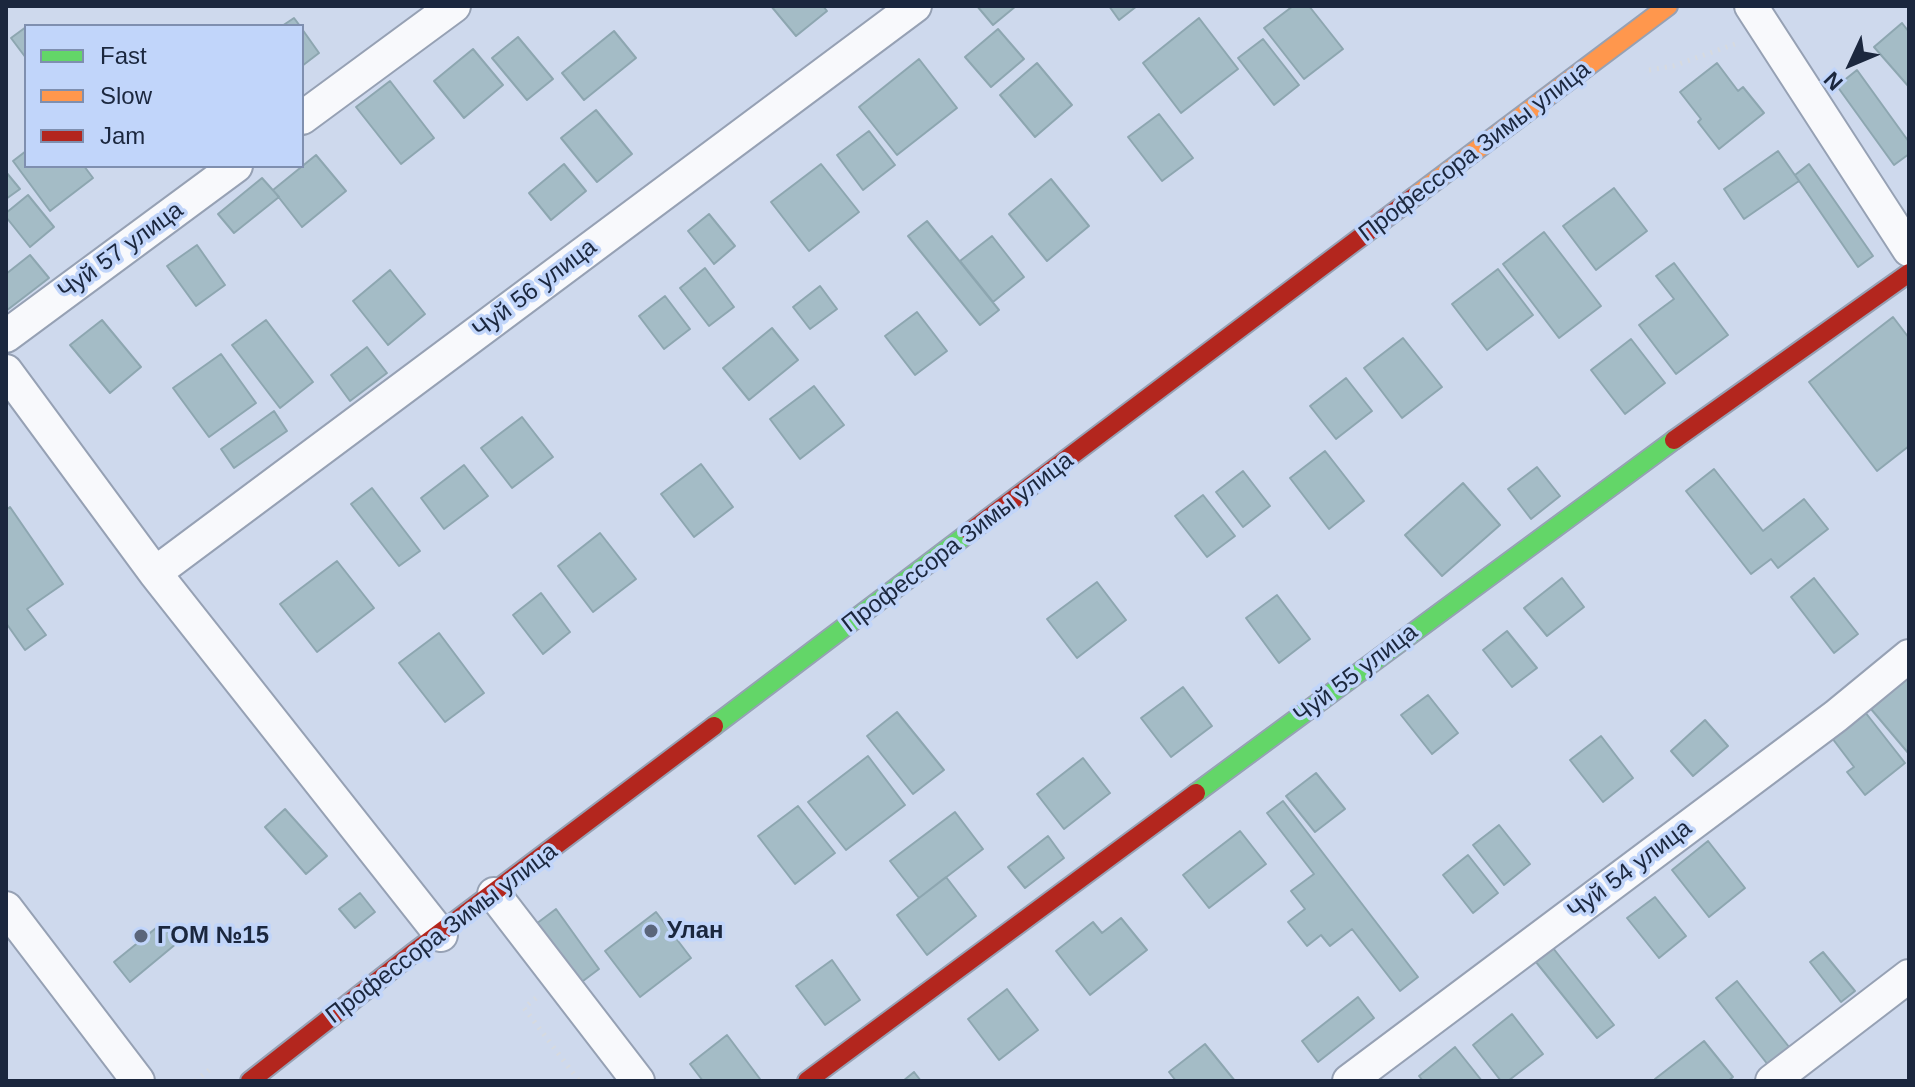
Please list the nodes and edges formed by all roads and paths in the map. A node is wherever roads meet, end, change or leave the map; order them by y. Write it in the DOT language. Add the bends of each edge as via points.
graph roads {
  1 [pos="454,6"];
  2 [pos="915,6"];
  3 [pos="1668,6"];
  4 [pos="1755,17"];
  5 [pos="1646,71"];
  6 [pos="304,117"];
  7 [pos="233,168"];
  8 [pos="1898,206"];
  9 [pos="1909,250"];
  10 [pos="1909,273"];
  11 [pos="6,336"];
  12 [pos="6,371"];
  13 [pos="155,573"];
  14 [pos="1909,656"];
  15 [pos="494,894"];
  16 [pos="6,908"];
  17 [pos="441,935"];
  18 [pos="1909,976"];
  19 [pos="558,977"];
  20 [pos="138,1081"];
  21 [pos="250,1081"];
  22 [pos="579,1081"];
  23 [pos="638,1081"];
  24 [pos="807,1081"];
  25 [pos="1349,1081"];
  26 [pos="1772,1081"];
  1 -- 6 [label="street"];
  2 -- 13 [label="street, Чуй 56 улица"];
  3 -- 15 [label="street, Профессора Зимы улица"];
  4 -- 5 [label="path" via="1673,66"];
  4 -- 8 [label="street"];
  7 -- 11 [label="street, Чуй 57 улица"];
  8 -- 9 [label="street"];
  10 -- 24 [label="street, Чуй 55 улица" via="1651,456"];
  12 -- 13 [label="street"];
  13 -- 17 [label="street"];
  14 -- 25 [label="street, Чуй 54 улица"];
  15 -- 17 [label="street, Профессора Зимы улица"];
  15 -- 19 [label="street"];
  16 -- 20 [label="street"];
  17 -- 21 [label="street, Профессора Зимы улица"];
  18 -- 26 [label="street"];
  19 -- 22 [label="path" via="524,1008"];
  19 -- 23 [label="street"];
}
